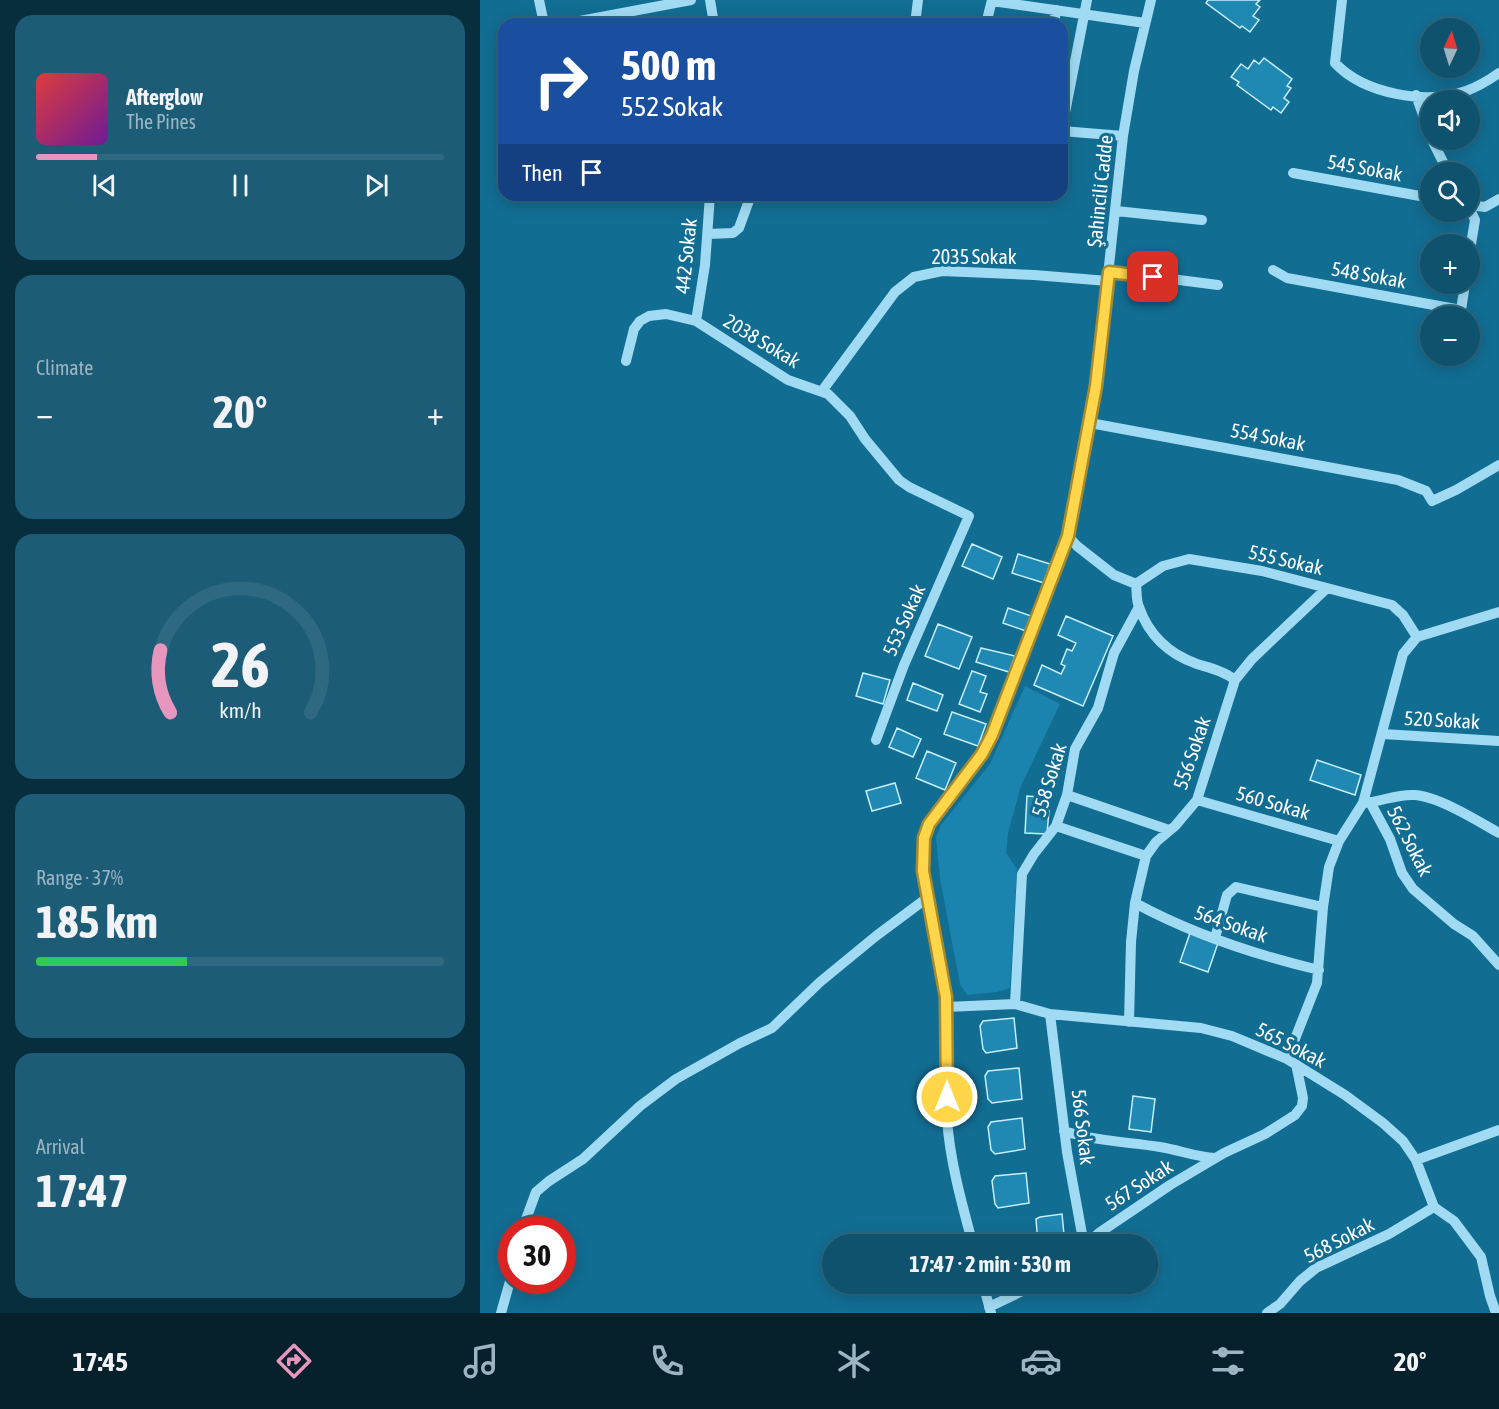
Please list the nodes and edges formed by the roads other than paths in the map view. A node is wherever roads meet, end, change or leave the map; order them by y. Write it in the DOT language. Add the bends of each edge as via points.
graph roads {
  1 [pos="539,0"];
  2 [pos="691,0"];
  3 [pos="710,0"];
  4 [pos="918,0"];
  5 [pos="992,0"];
  6 [pos="1087,0"];
  7 [pos="1151,0"];
  8 [pos="1342,0"];
  9 [pos="1056,10"];
  10 [pos="1086,14"];
  11 [pos="543,18"];
  12 [pos="596,18"];
  13 [pos="713,18"];
  14 [pos="916,18"];
  15 [pos="988,18"];
  16 [pos="1054,18"];
  17 [pos="1145,23"];
  18 [pos="1499,74"];
  19 [pos="1416,95"];
  20 [pos="1068,101"];
  21 [pos="1420,107"];
  22 [pos="1068,131"];
  23 [pos="1123,136"];
  24 [pos="1293,173"];
  25 [pos="1420,196"];
  26 [pos="1499,199"];
  27 [pos="710,201"];
  28 [pos="749,201"];
  29 [pos="1480,207"];
  30 [pos="1116,211"];
  31 [pos="1202,220"];
  32 [pos="708,234"];
  33 [pos="1273,270"];
  34 [pos="1109,276"];
  35 [pos="1218,285"];
  36 [pos="1463,294"];
  37 [pos="696,321"];
  38 [pos="626,361"];
  39 [pos="822,391"];
  40 [pos="1090,423"];
  41 [pos="1499,465"];
  42 [pos="969,516"];
  43 [pos="1068,536"];
  44 [pos="1136,584"];
  45 [pos="1327,588"];
  46 [pos="1139,607"];
  47 [pos="1499,612"];
  48 [pos="1417,637"];
  49 [pos="1235,680"];
  50 [pos="1383,734"];
  51 [pos="876,740"];
  52 [pos="1499,741"];
  53 [pos="1067,795"];
  54 [pos="1197,800"];
  55 [pos="1367,803"];
  56 [pos="1056,826"];
  57 [pos="1169,830"];
  58 [pos="1499,833"];
  59 [pos="1340,841"];
  60 [pos="1146,856"];
  61 [pos="927,898"];
  62 [pos="1135,903"];
  63 [pos="1323,907"];
  64 [pos="1215,938"];
  65 [pos="1499,965"];
  66 [pos="1319,970"];
  67 [pos="1015,1004"];
  68 [pos="946,1007"];
  69 [pos="1050,1014"];
  70 [pos="1129,1022"];
  71 [pos="1292,1061"];
  72 [pos="1499,1130"];
  73 [pos="1064,1131"];
  74 [pos="1215,1158"];
  75 [pos="1416,1160"];
  76 [pos="1434,1207"];
  77 [pos="527,1216"];
  78 [pos="970,1234"];
  79 [pos="1083,1234"];
  80 [pos="1098,1234"];
  81 [pos="506,1294"];
  82 [pos="986,1294"];
  83 [pos="1019,1294"];
  84 [pos="990,1310"];
  85 [pos="501,1313"];
  86 [pos="1267,1313"];
  87 [pos="1496,1313"];
  1 -- 11 [label="street"];
  2 -- 12 [label="street"];
  3 -- 13 [label="street"];
  4 -- 14 [label="street"];
  5 -- 9 [label="street"];
  5 -- 15 [label="street"];
  6 -- 10 [label="street"];
  7 -- 17 [label="street, Şahincili Cadde"];
  8 -- 19 [label="street" via="1335,63 1360,83 1395,94"];
  9 -- 10 [label="street"];
  9 -- 16 [label="street"];
  10 -- 17 [label="street"];
  10 -- 20 [label="street"];
  17 -- 23 [label="street, Şahincili Cadde"];
  18 -- 19 [label="street" via="1466,91 1437,97"];
  19 -- 21 [label="street"];
  22 -- 23 [label="street"];
  23 -- 30 [label="street, Şahincili Cadde"];
  24 -- 25 [label="street, 545 Sokak"];
  26 -- 29 [label="street"];
  27 -- 32 [label="street, 442 Sokak"];
  28 -- 32 [label="street" via="739,228 733,233"];
  30 -- 31 [label="street"];
  30 -- 34 [label="street, Şahincili Cadde"];
  32 -- 37 [label="street, 442 Sokak"];
  33 -- 36 [label="street, 548 Sokak" via="1287,278 1461,310"];
  34 -- 35 [label="street, 2035 Sokak"];
  34 -- 39 [label="street, 2035 Sokak" via="942,271 914,277 895,292"];
  34 -- 40 [label="street, Şahincili Cadde"];
  37 -- 38 [label="street, 2038 Sokak" via="666,314 648,316 634,329"];
  37 -- 39 [label="street, 2038 Sokak" via="788,380"];
  39 -- 42 [label="street, 2038 Sokak" via="841,405 899,480"];
  40 -- 41 [label="street, 554 Sokak" via="1398,480 1425,491 1431,501"];
  40 -- 43 [label="street, Şahincili Cadde"];
  42 -- 51 [label="street, 553 Sokak"];
  43 -- 44 [label="street" via="1114,575"];
  43 -- 61 [label="street, Şahincili Cadde" via="992,735 925,831 923,871"];
  44 -- 45 [label="street, 555 Sokak" via="1163,566 1189,559 1262,571"];
  44 -- 46 [label="street"];
  45 -- 48 [label="street, 555 Sokak" via="1392,605"];
  45 -- 49 [label="street, 556 Sokak"];
  46 -- 49 [label="street" via="1153,634 1172,654"];
  46 -- 53 [label="street, 558 Sokak" via="1114,653 1098,708 1076,749"];
  47 -- 48 [label="street"];
  48 -- 50 [label="street" via="1403,654"];
  49 -- 54 [label="street, 556 Sokak"];
  50 -- 52 [label="street, 520 Sokak"];
  50 -- 55 [label="street"];
  53 -- 56 [label="street, 558 Sokak"];
  53 -- 57 [label="street"];
  54 -- 57 [label="street, 556 Sokak"];
  54 -- 59 [label="street, 560 Sokak"];
  55 -- 58 [label="street" via="1425,796"];
  55 -- 59 [label="street"];
  55 -- 65 [label="street, 562 Sokak" via="1390,839 1407,882 1444,917 1473,936"];
  56 -- 60 [label="street"];
  56 -- 67 [label="street, 558 Sokak" via="1022,874"];
  57 -- 60 [label="street, 556 Sokak"];
  59 -- 63 [label="street" via="1329,867"];
  60 -- 62 [label="street, 556 Sokak"];
  61 -- 68 [label="street, Şahincili Cadde"];
  61 -- 77 [label="street" via="820,982 772,1028 676,1079 640,1106 583,1159 536,1192"];
  62 -- 64 [label="street, 564 Sokak"];
  62 -- 70 [label="street, 556 Sokak"];
  63 -- 64 [label="street" via="1236,887 1227,895"];
  63 -- 66 [label="street"];
  64 -- 66 [label="street, 564 Sokak"];
  66 -- 71 [label="street"];
  67 -- 68 [label="street, 565 Sokak"];
  67 -- 69 [label="street, 565 Sokak"];
  68 -- 78 [label="street, Şahincili Cadde" via="947,1120"];
  69 -- 70 [label="street, 565 Sokak"];
  69 -- 73 [label="street, 566 Sokak"];
  70 -- 71 [label="street, 565 Sokak" via="1201,1028 1233,1036"];
  71 -- 74 [label="street, 567 Sokak" via="1302,1098 1300,1110 1264,1134"];
  71 -- 75 [label="street, 565 Sokak" via="1383,1123"];
  72 -- 75 [label="street"];
  73 -- 74 [label="street, 567 Sokak"];
  73 -- 79 [label="street, 566 Sokak"];
  74 -- 80 [label="street, 567 Sokak"];
  75 -- 76 [label="street, 565 Sokak"];
  76 -- 86 [label="street, 568 Sokak" via="1389,1234 1316,1268"];
  76 -- 87 [label="street" via="1454,1221 1481,1257"];
  81 -- 85 [label="street"];
  82 -- 84 [label="street"];
  83 -- 84 [label="street"];
}
